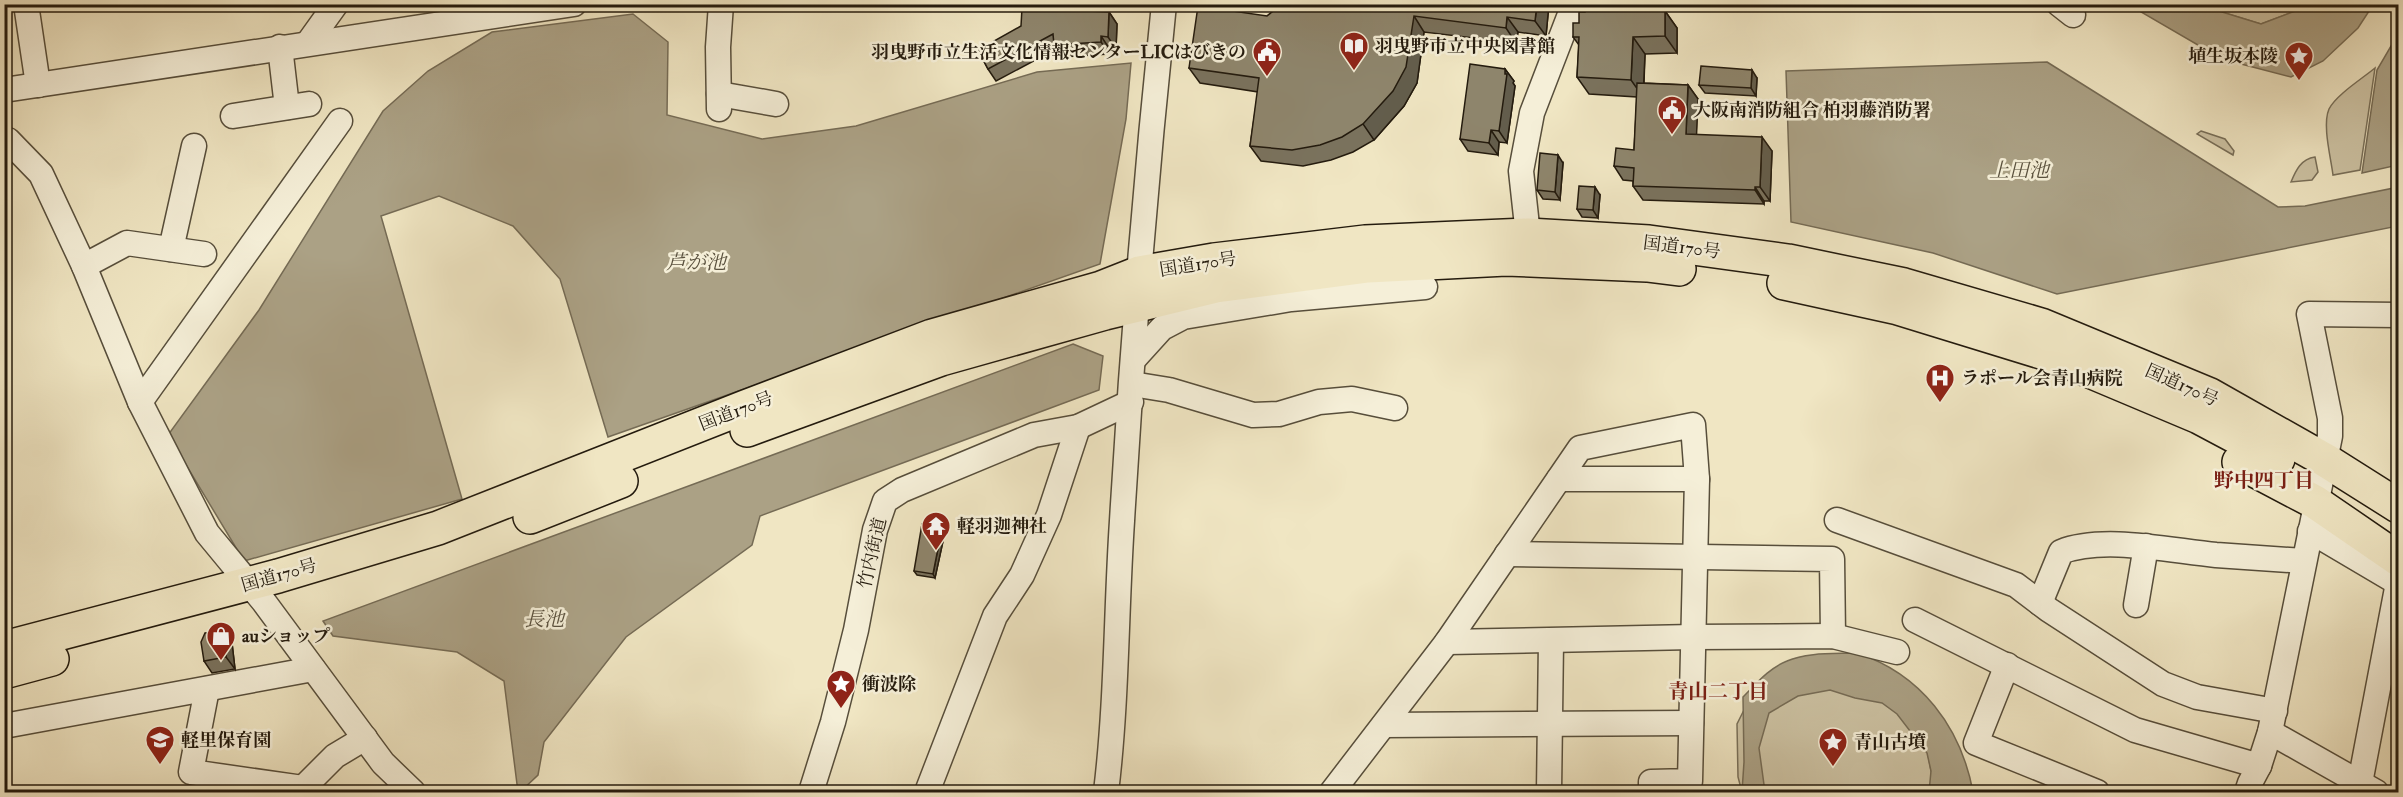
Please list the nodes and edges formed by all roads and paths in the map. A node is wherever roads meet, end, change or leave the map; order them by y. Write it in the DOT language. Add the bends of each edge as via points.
graph roads {
  1 [pos="26,4"];
  2 [pos="336,4"];
  3 [pos="574,4"];
  4 [pos="721,4"];
  5 [pos="1164,4"];
  6 [pos="1574,4"];
  7 [pos="308,44"];
  8 [pos="280,48"];
  9 [pos="38,85"];
  10 [pos="4,90"];
  11 [pos="776,104"];
  12 [pos="233,116"];
  13 [pos="340,121"];
  14 [pos="4,139"];
  15 [pos="194,146"];
  16 [pos="1528,235"];
  17 [pos="171,249"];
  18 [pos="204,254"];
  19 [pos="84,266"];
  20 [pos="1139,273"];
  21 [pos="1425,287"];
  22 [pos="1137,305"];
  23 [pos="2398,315"];
  24 [pos="1132,382"];
  25 [pos="140,402"];
  26 [pos="1395,408"];
  27 [pos="1078,427"];
  28 [pos="1559,479"];
  29 [pos="1697,479"];
  30 [pos="2398,479"];
  31 [pos="2320,482"];
  32 [pos="2398,506"];
  33 [pos="1837,520"];
  34 [pos="2398,530"];
  35 [pos="2146,546"];
  36 [pos="1507,554"];
  37 [pos="1696,557"];
  38 [pos="374,559"];
  39 [pos="2398,559"];
  40 [pos="2304,561"];
  41 [pos="2398,583"];
  42 [pos="272,589"];
  43 [pos="2040,603"];
  44 [pos="2136,605"];
  45 [pos="1915,620"];
  46 [pos="1833,636"];
  47 [pos="1693,637"];
  48 [pos="1551,641"];
  49 [pos="1447,642"];
  50 [pos="4,648"];
  51 [pos="1897,652"];
  52 [pos="2007,665"];
  53 [pos="313,669"];
  54 [pos="4,672"];
  55 [pos="207,689"];
  56 [pos="2272,722"];
  57 [pos="1691,723"];
  58 [pos="1384,725"];
  59 [pos="1550,725"];
  60 [pos="4,726"];
  61 [pos="365,738"];
  62 [pos="2259,766"];
  63 [pos="2368,788"];
  64 [pos="302,790"];
  65 [pos="413,792"];
  66 [pos="811,792"];
  67 [pos="927,792"];
  68 [pos="1106,792"];
  69 [pos="1332,792"];
  70 [pos="1549,792"];
  71 [pos="1651,792"];
  72 [pos="2097,792"];
  73 [pos="2247,792"];
  1 -- 9 [label="street"];
  2 -- 7 [label="street"];
  3 -- 7 [label="street"];
  4 -- 11 [label="street" via="719,101"];
  5 -- 20 [label="street"];
  6 -- 16 [label="street" via="1532,113 1521,171"];
  7 -- 8 [label="street"];
  8 -- 9 [label="street"];
  8 -- 12 [label="street" via="298,106"];
  9 -- 10 [label="street"];
  13 -- 25 [label="street"];
  14 -- 19 [label="street" via="41,174"];
  15 -- 17 [label="street"];
  16 -- 20 [label="highway, 国道170号" via="1365,242"];
  16 -- 31 [label="highway, 国道170号" via="1649,242 1788,261 1904,285 2041,325 2082,327 2132,343 2225,382"];
  17 -- 18 [label="street"];
  17 -- 19 [label="street" via="127,243"];
  19 -- 25 [label="street"];
  20 -- 22 [label="street"];
  20 -- 38 [label="highway, 国道170号" via="1101,288 932,336 744,406 438,528"];
  21 -- 24 [label="street" via="1291,299 1183,317 1162,328"];
  22 -- 24 [label="street"];
  22 -- 31 [label="highway, 国道170号" via="1216,286 1368,266 1506,259 1647,265 1783,283 1898,308 2054,356 2199,417"];
  22 -- 38 [label="highway, 国道170号" via="941,360 754,427 448,549"];
  23 -- 31 [label="street" via="2309,314 2330,418"];
  24 -- 26 [label="street" via="1253,415 1279,414 1319,402 1352,399"];
  24 -- 27 [label="street, 竹内街道"];
  24 -- 68 [label="street" via="1116,605 1112,745"];
  25 -- 42 [label="street" via="207,533"];
  27 -- 66 [label="street, 竹内街道" via="1034,435 902,490 885,501 875,530 833,722"];
  27 -- 67 [label="street" via="1049,515 1022,576 995,616"];
  28 -- 29 [label="street"];
  28 -- 29 [label="street" via="1580,448 1693,425"];
  28 -- 36 [label="street"];
  29 -- 37 [label="street"];
  30 -- 31 [label="highway"];
  31 -- 32 [label="highway, 国道170号"];
  31 -- 34 [label="highway, 国道170号"];
  31 -- 39 [label="highway"];
  31 -- 40 [label="street"];
  31 -- 41 [label="street"];
  33 -- 43 [label="street" via="2016,585"];
  35 -- 40 [label="street"];
  35 -- 43 [label="street" via="2073,547 2061,552"];
  35 -- 44 [label="street"];
  36 -- 37 [label="street"];
  36 -- 49 [label="street"];
  37 -- 46 [label="street" via="1832,559"];
  37 -- 47 [label="street"];
  38 -- 42 [label="highway, 国道170号"];
  40 -- 56 [label="street"];
  41 -- 63 [label="street"];
  42 -- 50 [label="highway, 国道170号"];
  42 -- 53 [label="street"];
  42 -- 54 [label="highway, 国道170号"];
  43 -- 56 [label="street" via="2163,684"];
  45 -- 52 [label="street"];
  46 -- 47 [label="street"];
  46 -- 51 [label="street"];
  47 -- 48 [label="street"];
  47 -- 57 [label="street"];
  48 -- 49 [label="street"];
  48 -- 59 [label="street"];
  49 -- 58 [label="street"];
  52 -- 62 [label="street" via="2135,730"];
  52 -- 72 [label="street" via="1976,743"];
  53 -- 55 [label="street"];
  53 -- 61 [label="street"];
  55 -- 60 [label="street"];
  55 -- 64 [label="street" via="191,772"];
  56 -- 62 [label="street"];
  56 -- 63 [label="street"];
  57 -- 59 [label="street"];
  57 -- 71 [label="street" via="1690,781 1651,782"];
  58 -- 59 [label="street"];
  58 -- 69 [label="street"];
  59 -- 70 [label="street"];
  61 -- 64 [label="street" via="335,756"];
  61 -- 65 [label="street"];
  62 -- 73 [label="street"];
}
